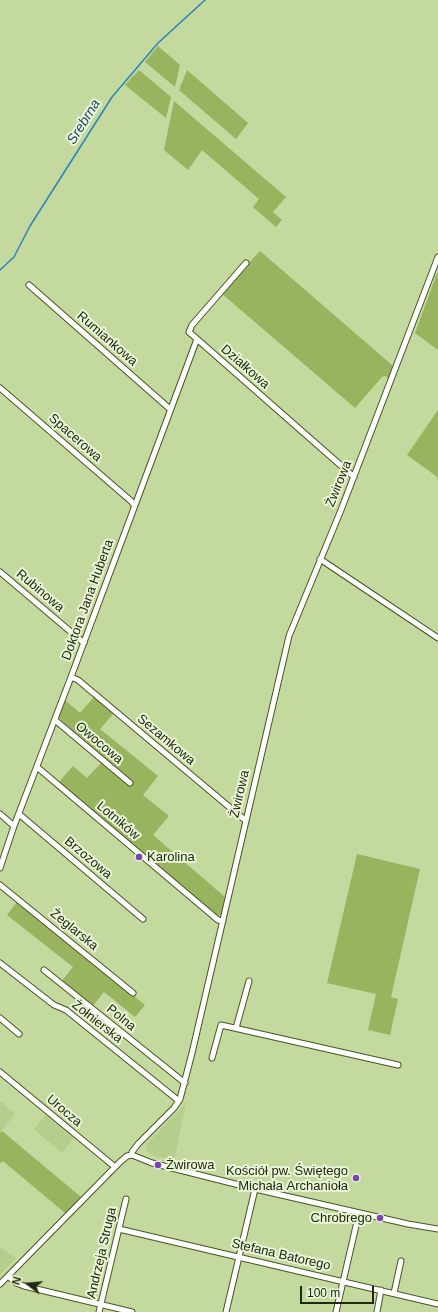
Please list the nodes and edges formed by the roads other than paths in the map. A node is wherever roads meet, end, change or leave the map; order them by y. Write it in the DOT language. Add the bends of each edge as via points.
graph roads {
  1 [pos="438,257"];
  2 [pos="246,263"];
  3 [pos="29,285"];
  4 [pos="197,339"];
  5 [pos="0,388"];
  6 [pos="170,409"];
  7 [pos="354,477"];
  8 [pos="134,505"];
  9 [pos="320,559"];
  10 [pos="0,572"];
  11 [pos="438,638"];
  12 [pos="84,643"];
  13 [pos="71,677"];
  14 [pos="55,720"];
  15 [pos="37,767"];
  16 [pos="130,783"];
  17 [pos="0,814"];
  18 [pos="19,814"];
  19 [pos="246,822"];
  20 [pos="14,826"];
  21 [pos="0,868"];
  22 [pos="0,885"];
  23 [pos="143,919"];
  24 [pos="223,921"];
  25 [pos="0,963"];
  26 [pos="44,970"];
  27 [pos="249,981"];
  28 [pos="133,993"];
  29 [pos="0,1018"];
  30 [pos="236,1028"];
  31 [pos="19,1034"];
  32 [pos="212,1058"];
  33 [pos="398,1065"];
  34 [pos="0,1072"];
  35 [pos="185,1083"];
  36 [pos="179,1101"];
  37 [pos="132,1155"];
  38 [pos="114,1167"];
  39 [pos="255,1189"];
  40 [pos="126,1199"];
  41 [pos="359,1213"];
  42 [pos="119,1229"];
  43 [pos="438,1229"];
  44 [pos="239,1257"];
  45 [pos="401,1261"];
  46 [pos="8,1277"];
  47 [pos="343,1281"];
  48 [pos="0,1284"];
  49 [pos="381,1290"];
  50 [pos="394,1293"];
  51 [pos="100,1304"];
  52 [pos="438,1304"];
  53 [pos="100,1312"];
  54 [pos="132,1312"];
  55 [pos="226,1312"];
  56 [pos="336,1312"];
  57 [pos="377,1312"];
  1 -- 7 [label="street, Żwirowa"];
  2 -- 4 [label="street" via="192,325 189,332"];
  3 -- 6 [label="street, Rumiankowa"];
  4 -- 6 [label="street, Doktora Jana Huberta"];
  4 -- 7 [label="street, Działkowa"];
  5 -- 8 [label="street, Spacerowa"];
  6 -- 8 [label="street, Doktora Jana Huberta"];
  7 -- 9 [label="street, Żwirowa"];
  8 -- 12 [label="street, Doktora Jana Huberta"];
  9 -- 11 [label="street"];
  9 -- 19 [label="street, Żwirowa" via="286,645"];
  10 -- 12 [label="street, Rubinowa"];
  12 -- 13 [label="street, Doktora Jana Huberta"];
  13 -- 14 [label="street, Doktora Jana Huberta"];
  13 -- 19 [label="street, Sezamkowa" via="78,680"];
  14 -- 15 [label="street, Doktora Jana Huberta"];
  14 -- 16 [label="street, Owocowa"];
  15 -- 18 [label="street, Doktora Jana Huberta"];
  15 -- 24 [label="street, Lotników" via="218,920"];
  17 -- 20 [label="street"];
  18 -- 20 [label="street, Doktora Jana Huberta"];
  18 -- 23 [label="street, Brzozowa"];
  19 -- 24 [label="street, Żwirowa"];
  20 -- 21 [label="street, Doktora Jana Huberta"];
  22 -- 28 [label="street, Żeglarska"];
  24 -- 35 [label="street, Żwirowa"];
  25 -- 36 [label="street, Żołnierska" via="54,1005 66,1010"];
  26 -- 35 [label="street, Polna"];
  27 -- 30 [label="street"];
  29 -- 31 [label="street"];
  30 -- 32 [label="street" via="222,1025"];
  30 -- 33 [label="street"];
  34 -- 38 [label="street, Urocza"];
  35 -- 36 [label="street, Żwirowa"];
  36 -- 37 [label="street, Żwirowa" via="138,1144"];
  37 -- 38 [label="street, Żwirowa"];
  37 -- 39 [label="street" via="152,1164"];
  38 -- 46 [label="street, Żwirowa"];
  39 -- 41 [label="street"];
  39 -- 44 [label="street"];
  40 -- 42 [label="street, Andrzeja Struga"];
  41 -- 43 [label="street"];
  41 -- 47 [label="street"];
  42 -- 44 [label="street, Stefana Batorego"];
  42 -- 51 [label="street, Andrzeja Struga"];
  44 -- 47 [label="street, Stefana Batorego"];
  44 -- 55 [label="street"];
  45 -- 50 [label="street"];
  46 -- 48 [label="street, Żwirowa"];
  46 -- 51 [label="street" via="24,1286"];
  47 -- 49 [label="street, Stefana Batorego"];
  47 -- 56 [label="street"];
  49 -- 50 [label="street, Stefana Batorego"];
  49 -- 57 [label="street"];
  50 -- 52 [label="street, Stefana Batorego"];
  51 -- 53 [label="street, Andrzeja Struga"];
  51 -- 54 [label="street"];
}
